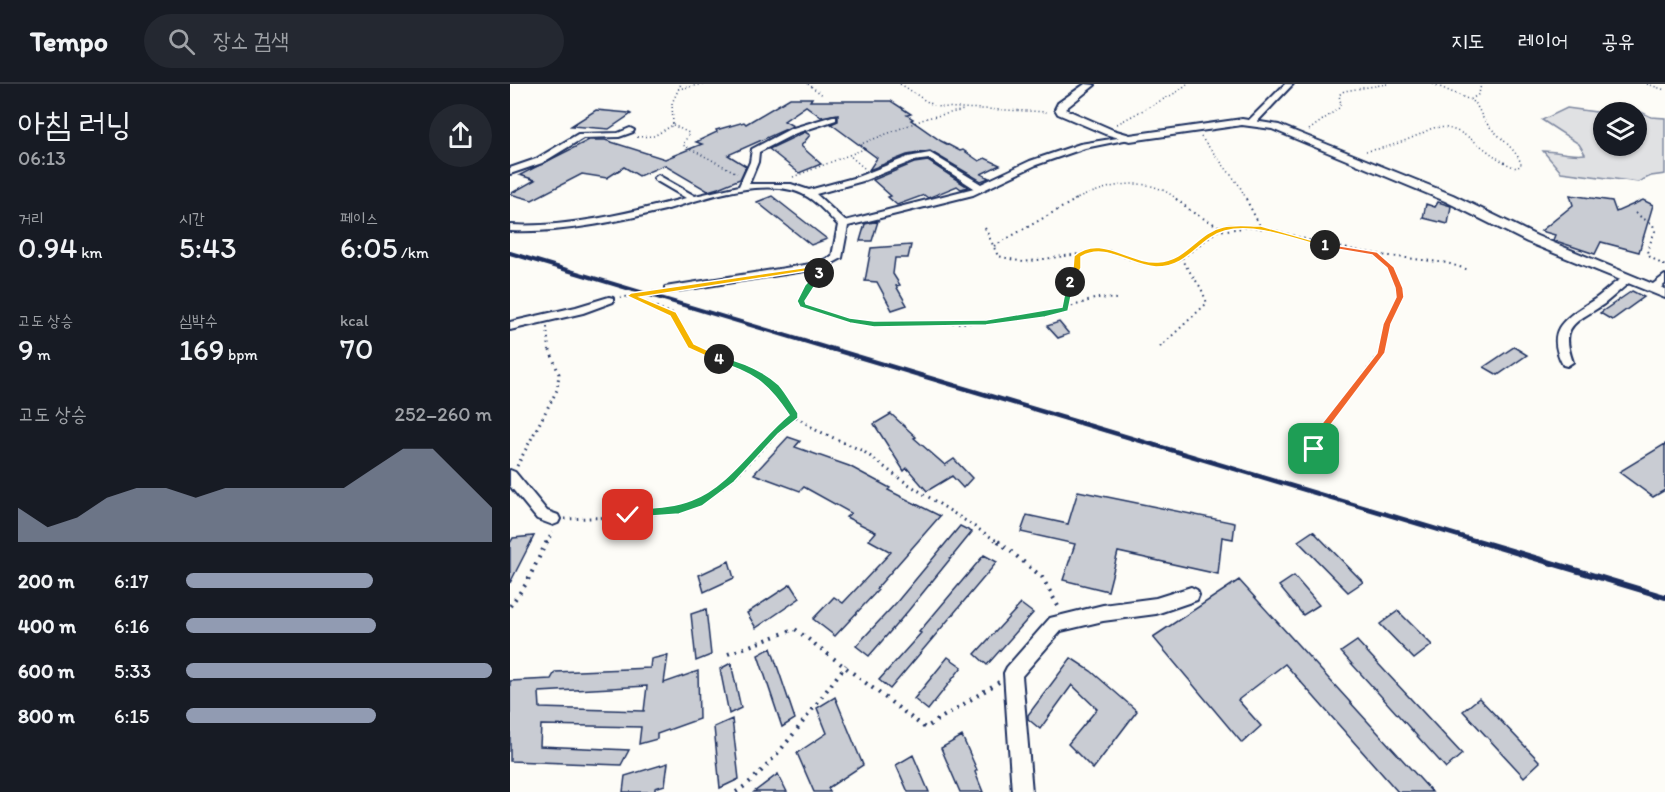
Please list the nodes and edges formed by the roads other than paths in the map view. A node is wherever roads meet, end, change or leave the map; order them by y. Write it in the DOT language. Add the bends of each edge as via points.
graph roads {
  1 [pos="1289,84"];
  2 [pos="1091,85"];
  3 [pos="833,118"];
  4 [pos="1252,122"];
  5 [pos="1103,130"];
  6 [pos="627,132"];
  7 [pos="1130,138"];
  8 [pos="1083,146"];
  9 [pos="510,171"];
  10 [pos="658,178"];
  11 [pos="745,183"];
  12 [pos="981,189"];
  13 [pos="808,193"];
  14 [pos="694,199"];
  15 [pos="843,224"];
  16 [pos="510,228"];
  17 [pos="1665,278"];
  18 [pos="1626,280"];
  19 [pos="669,288"];
  20 [pos="1653,289"];
  21 [pos="1665,294"];
  22 [pos="609,300"];
  23 [pos="510,326"];
  24 [pos="1567,362"];
  25 [pos="513,480"];
  26 [pos="553,519"];
  27 [pos="1191,595"];
  28 [pos="1022,792"];
  1 -- 4 [label="street"];
  2 -- 5 [label="street" via="1060,109 1067,116"];
  3 -- 11 [label="street" via="793,131 755,151"];
  4 -- 7 [label="street"];
  4 -- 18 [label="street" via="1296,132"];
  5 -- 7 [label="street"];
  5 -- 8 [label="street"];
  6 -- 9 [label="street" via="581,136 539,161"];
  7 -- 8 [label="street"];
  8 -- 12 [label="street" via="1033,162"];
  10 -- 14 [label="street"];
  11 -- 13 [label="street"];
  11 -- 14 [label="street"];
  12 -- 13 [label="street" via="930,156"];
  12 -- 15 [label="street"];
  13 -- 15 [label="street"];
  14 -- 16 [label="street" via="551,229"];
  15 -- 19 [label="street" via="837,258 828,263 811,269"];
  17 -- 20 [label="street"];
  18 -- 20 [label="street"];
  18 -- 24 [label="street" via="1564,327 1561,345"];
  20 -- 21 [label="street"];
  22 -- 23 [label="street"];
  25 -- 26 [label="street" via="542,515"];
  27 -- 28 [label="street" via="1156,606 1056,624 1013,673"];
}
